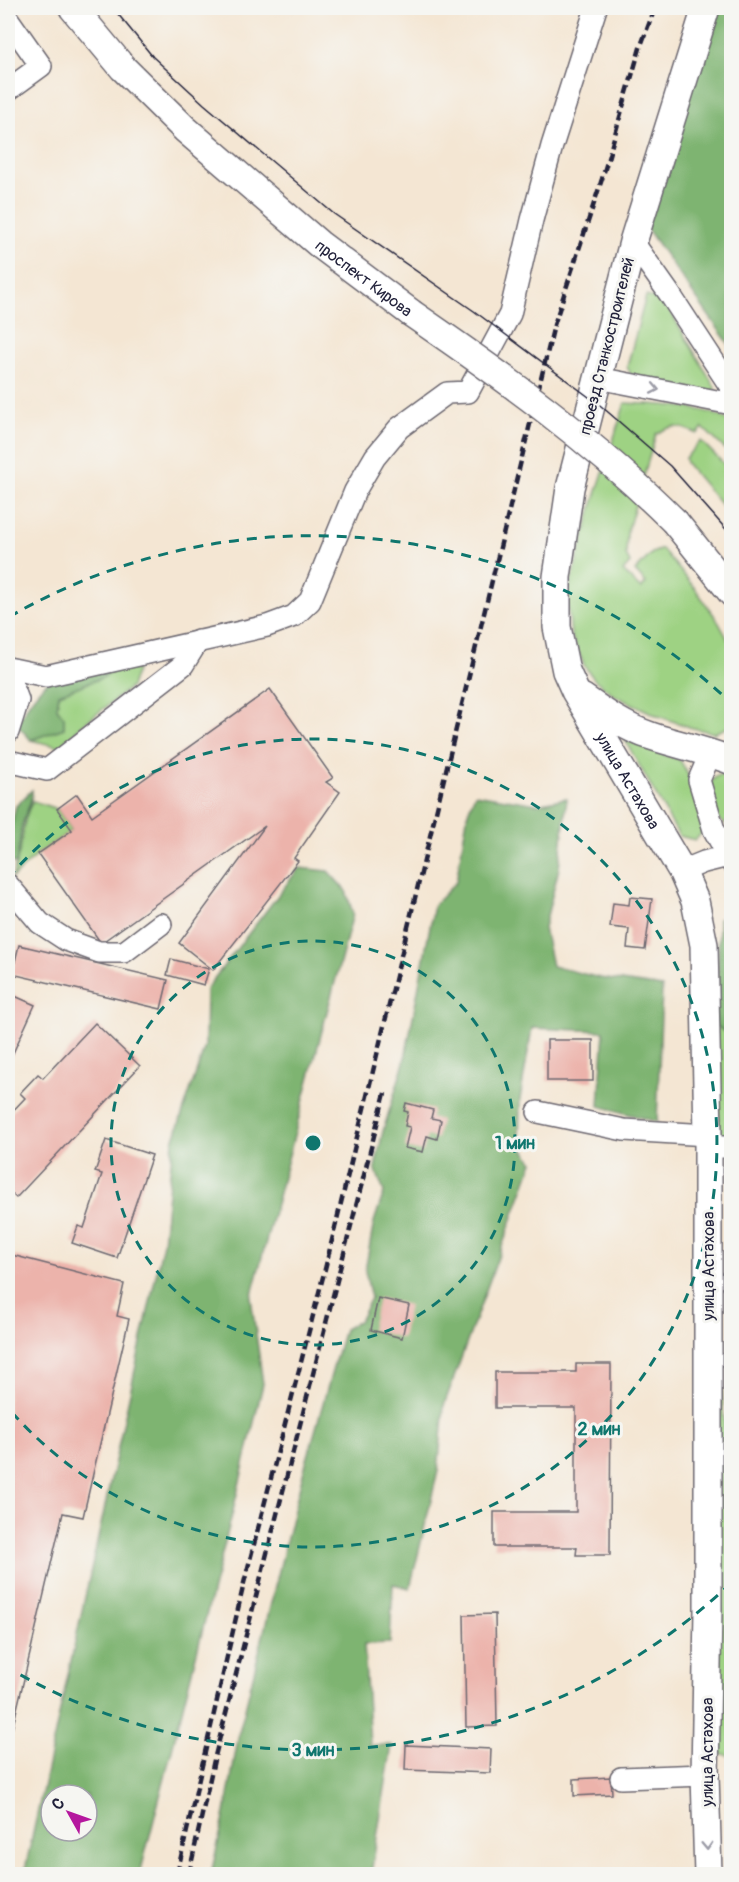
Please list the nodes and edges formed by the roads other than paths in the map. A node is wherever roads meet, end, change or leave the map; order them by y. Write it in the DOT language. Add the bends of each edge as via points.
graph roads {
  1 [pos="73,8"];
  2 [pos="596,8"];
  3 [pos="706,8"];
  4 [pos="8,19"];
  5 [pos="8,90"];
  6 [pos="633,242"];
  7 [pos="598,378"];
  8 [pos="732,388"];
  9 [pos="732,404"];
  10 [pos="732,593"];
  11 [pos="198,641"];
  12 [pos="8,668"];
  13 [pos="8,674"];
  14 [pos="574,691"];
  15 [pos="8,732"];
  16 [pos="725,753"];
  17 [pos="8,761"];
  18 [pos="730,858"];
  19 [pos="681,871"];
  20 [pos="8,885"];
  21 [pos="161,924"];
  22 [pos="538,1112"];
  23 [pos="716,1143"];
  24 [pos="705,1775"];
  25 [pos="621,1778"];
  26 [pos="708,1875"];
  1 -- 10 [label="main road, проспект Кирова, bridge" via="123,68 185,129 319,244 500,374 639,486 675,522"];
  2 -- 11 [label="street" via="543,178 510,314 468,392 447,393 399,428 375,457 355,491 310,601 294,616"];
  3 -- 6 [label="main road, проезд Станкостроителей"];
  4 -- 5 [label="street" via="41,66"];
  6 -- 7 [label="main road, проезд Станкостроителей"];
  6 -- 8 [label="street"];
  7 -- 9 [label="street, one-way"];
  7 -- 14 [label="main road, проезд Станкостроителей" via="570,488 557,578 557,627"];
  11 -- 12 [label="street" via="46,676"];
  11 -- 17 [label="street" via="183,665 46,770"];
  13 -- 15 [label="street" via="18,700"];
  14 -- 16 [label="main road" via="609,716 649,736"];
  14 -- 19 [label="main road, улица Астахова"];
  16 -- 18 [label="street" via="699,780 714,830"];
  18 -- 19 [label="street"];
  19 -- 23 [label="main road, улица Астахова" via="695,901 704,945"];
  20 -- 21 [label="street" via="40,922 66,940 99,952 124,952"];
  22 -- 23 [label="street"];
  23 -- 24 [label="main road, улица Астахова"];
  24 -- 25 [label="street"];
  24 -- 26 [label="main road, улица Астахова, one-way"];
}
